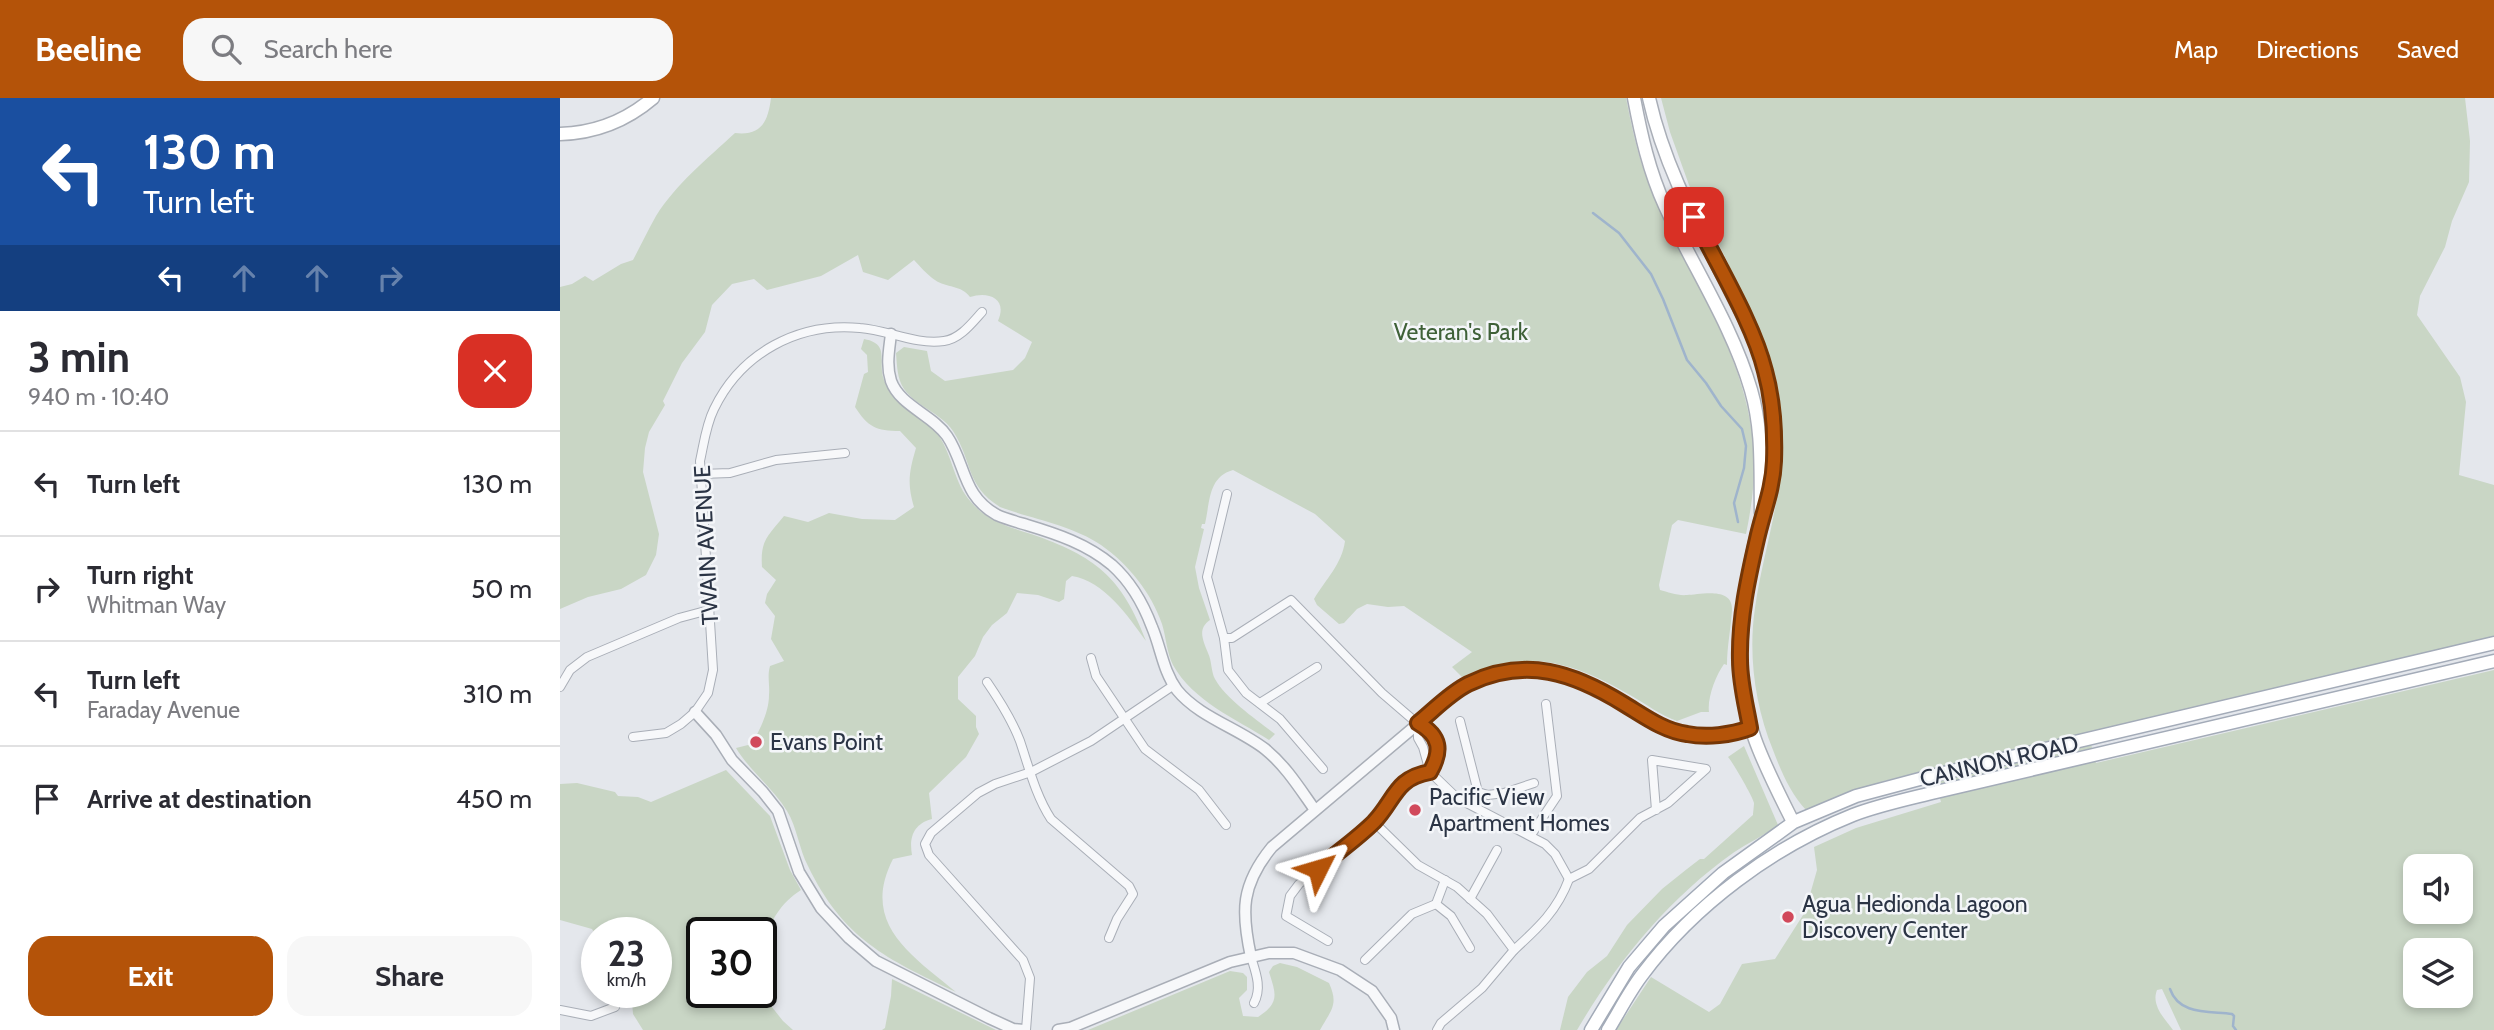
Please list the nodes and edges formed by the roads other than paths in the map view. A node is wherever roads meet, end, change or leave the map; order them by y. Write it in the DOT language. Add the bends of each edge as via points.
graph roads {
  1 [pos="653,98"];
  2 [pos="1633,98"];
  3 [pos="1649,98"];
  4 [pos="560,134"];
  5 [pos="982,312"];
  6 [pos="891,334"];
  7 [pos="845,453"];
  8 [pos="701,474"];
  9 [pos="1227,494"];
  10 [pos="1761,520"];
  11 [pos="709,610"];
  12 [pos="1224,638"];
  13 [pos="2494,643"];
  14 [pos="1091,658"];
  15 [pos="2494,661"];
  16 [pos="1317,667"];
  17 [pos="988,682"];
  18 [pos="1174,685"];
  19 [pos="560,687"];
  20 [pos="1259,703"];
  21 [pos="1546,705"];
  22 [pos="695,712"];
  23 [pos="1124,719"];
  24 [pos="1460,721"];
  25 [pos="1418,723"];
  26 [pos="1750,728"];
  27 [pos="633,737"];
  28 [pos="1323,769"];
  29 [pos="1031,772"];
  30 [pos="1430,772"];
  31 [pos="1534,783"];
  32 [pos="1478,792"];
  33 [pos="1457,798"];
  34 [pos="1315,810"];
  35 [pos="1656,810"];
  36 [pos="1793,820"];
  37 [pos="1374,822"];
  38 [pos="1226,825"];
  39 [pos="1531,835"];
  40 [pos="1803,838"];
  41 [pos="1497,850"];
  42 [pos="1569,879"];
  43 [pos="1445,880"];
  44 [pos="1470,899"];
  45 [pos="1436,904"];
  46 [pos="1109,938"];
  47 [pos="1328,941"];
  48 [pos="1470,948"];
  49 [pos="1514,950"];
  50 [pos="1251,957"];
  51 [pos="1365,960"];
  52 [pos="1254,1003"];
  53 [pos="612,1008"];
  54 [pos="560,1010"];
  55 [pos="1025,1030"];
  56 [pos="1058,1030"];
  57 [pos="1394,1030"];
  58 [pos="1437,1030"];
  59 [pos="1591,1030"];
  60 [pos="1608,1030"];
  1 -- 4 [label="main road" via="610,125"];
  2 -- 10 [label="main road" via="1651,171 1751,391 1761,440"];
  3 -- 10 [label="main road" via="1666,158 1750,330 1765,371 1774,426 1774,463"];
  5 -- 6 [label="street, TWAIN AVENUE" via="947,341"];
  6 -- 8 [label="street, TWAIN AVENUE" via="840,327 806,331 773,344 724,391 707,429"];
  6 -- 18 [label="street" via="887,365 892,384 948,437 977,500 998,516 1081,544 1110,564 1131,584"];
  7 -- 8 [label="street"];
  8 -- 11 [label="street, TWAIN AVENUE"];
  9 -- 12 [label="street" via="1207,577"];
  10 -- 26 [label="main road" via="1741,638 1741,679"];
  11 -- 19 [label="street" via="587,657 570,670"];
  11 -- 22 [label="street, TWAIN AVENUE" via="713,670 708,693"];
  12 -- 20 [label="street" via="1228,670"];
  12 -- 25 [label="street" via="1232,638 1291,600"];
  13 -- 36 [label="main road, CANNON ROAD" via="1931,776 1856,796"];
  14 -- 23 [label="street" via="1096,676"];
  15 -- 40 [label="main road, CANNON ROAD" via="1936,792 1862,811"];
  16 -- 20 [label="street"];
  17 -- 29 [label="street" via="1007,713"];
  18 -- 23 [label="street"];
  18 -- 34 [label="street" via="1189,702 1264,749 1284,767"];
  20 -- 28 [label="street" via="1280,719"];
  21 -- 39 [label="street" via="1557,796"];
  22 -- 27 [label="street, TWAIN AVENUE" via="666,733"];
  22 -- 55 [label="street" via="778,811 799,872 821,908 849,938 876,961 989,1018"];
  23 -- 29 [label="street"];
  23 -- 38 [label="street" via="1145,749 1199,790"];
  24 -- 32 [label="street"];
  25 -- 26 [label="street" via="1469,683 1524,670 1561,672 1579,679 1648,719 1685,734 1713,735"];
  25 -- 30 [label="street" via="1418,738"];
  25 -- 30 [label="street" via="1429,729 1437,746 1438,758"];
  25 -- 34 [label="street"];
  26 -- 36 [label="main road" via="1758,754"];
  29 -- 46 [label="street" via="1051,819 1133,894"];
  29 -- 55 [label="street" via="978,793 925,844 929,855 1023,960 1030,978"];
  30 -- 33 [label="street"];
  30 -- 37 [label="street" via="1401,784"];
  31 -- 32 [label="street" via="1504,793"];
  32 -- 33 [label="street"];
  33 -- 39 [label="street"];
  34 -- 50 [label="street" via="1272,847 1250,880 1244,914"];
  35 -- 35 [label="street" via="1668,803 1706,769 1652,760"];
  35 -- 42 [label="street" via="1640,818 1589,869"];
  36 -- 40 [label="main road"];
  36 -- 59 [label="main road, CANNON ROAD" via="1664,926 1629,967"];
  37 -- 43 [label="street" via="1418,865"];
  37 -- 47 [label="street" via="1290,896 1286,916"];
  39 -- 42 [label="street" via="1555,854"];
  40 -- 60 [label="main road, CANNON ROAD" via="1732,884 1675,936 1642,976"];
  41 -- 44 [label="street"];
  42 -- 49 [label="street" via="1546,920"];
  43 -- 44 [label="street"];
  43 -- 45 [label="street"];
  44 -- 49 [label="street"];
  45 -- 48 [label="street" via="1451,916"];
  45 -- 51 [label="street" via="1412,914"];
  49 -- 58 [label="street"];
  50 -- 52 [label="street" via="1258,979"];
  50 -- 56 [label="street"];
  50 -- 57 [label="street" via="1294,953 1340,970 1372,991"];
  53 -- 54 [label="street" via="591,1016"];
}
